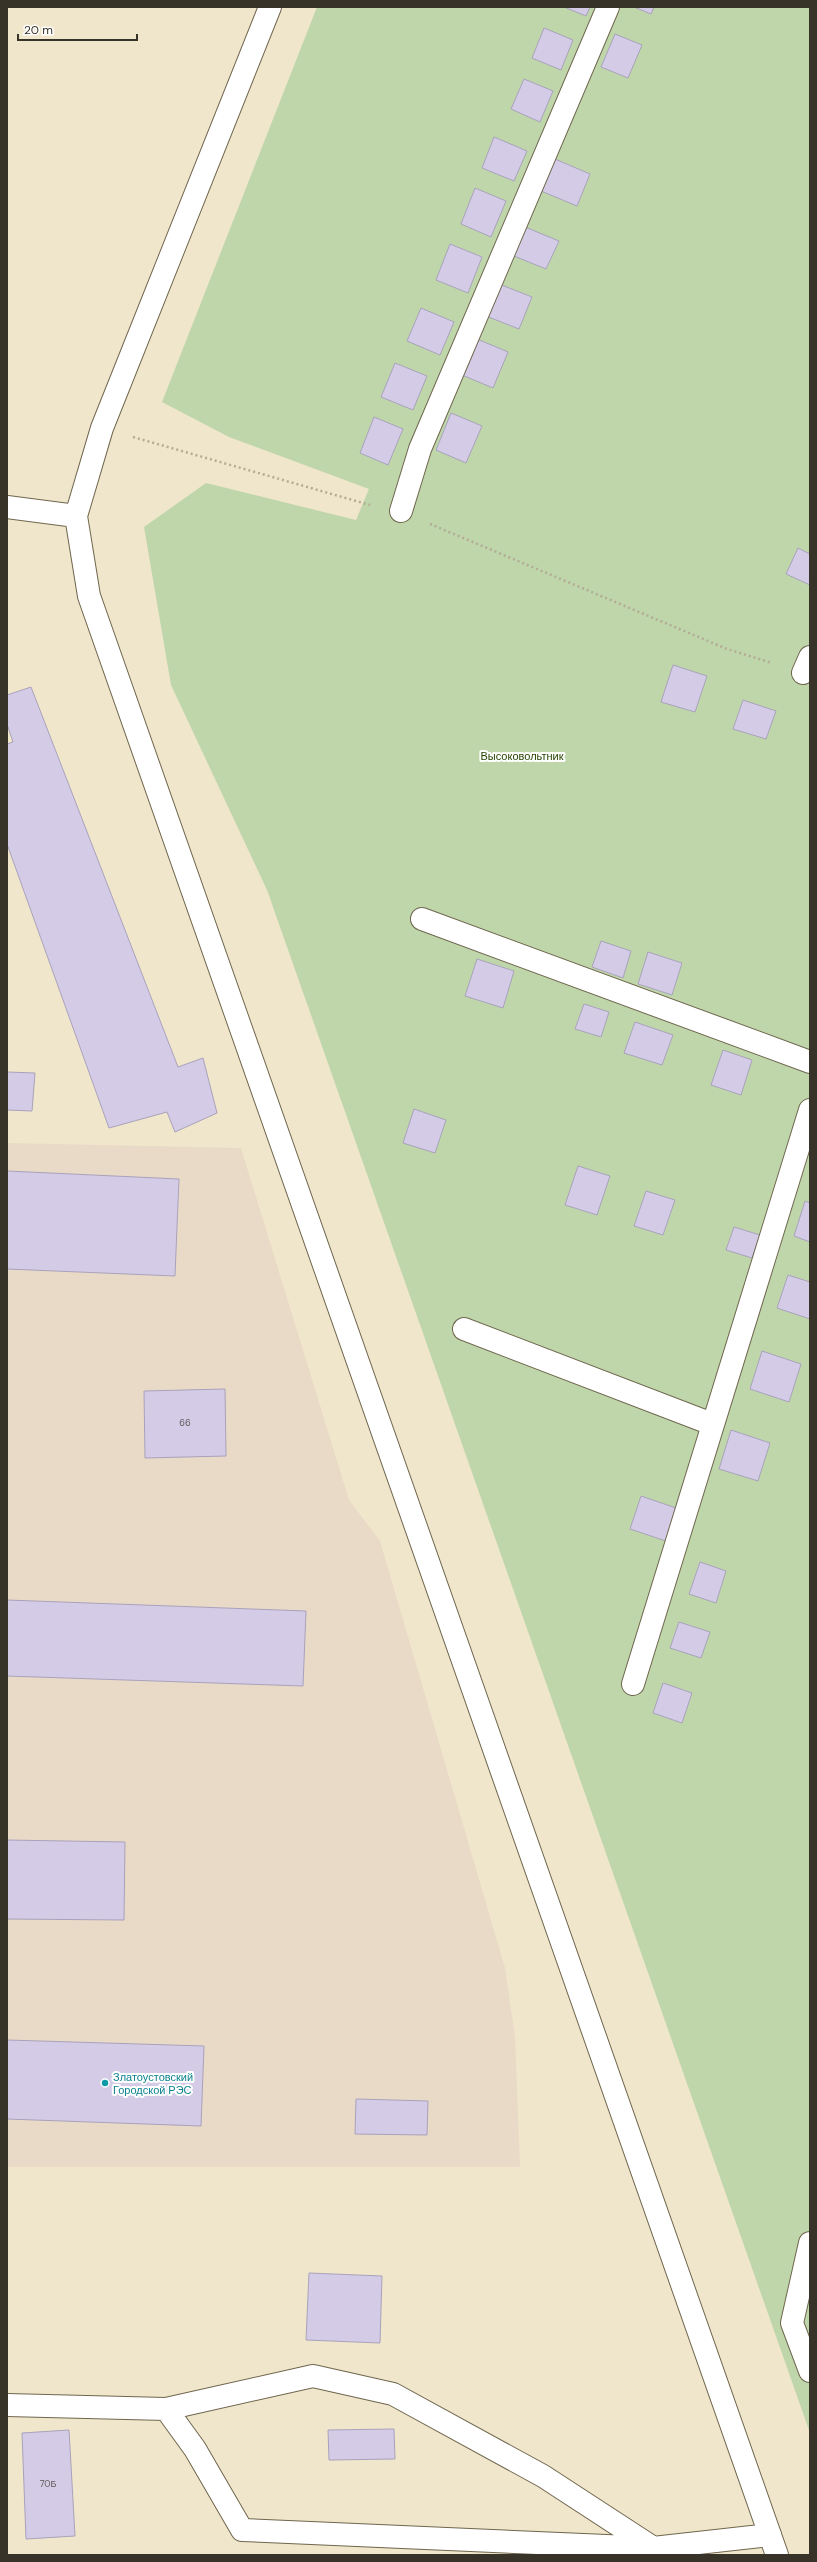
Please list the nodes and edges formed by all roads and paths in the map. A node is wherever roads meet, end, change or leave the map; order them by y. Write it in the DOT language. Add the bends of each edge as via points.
graph roads {
  1 [pos="270,7"];
  2 [pos="608,7"];
  3 [pos="102,428"];
  4 [pos="7,507"];
  5 [pos="401,511"];
  6 [pos="76,516"];
  7 [pos="806,665"];
  8 [pos="422,919"];
  9 [pos="810,1062"];
  10 [pos="810,1110"];
  11 [pos="464,1329"];
  12 [pos="712,1424"];
  13 [pos="633,1684"];
  14 [pos="810,2243"];
  15 [pos="810,2371"];
  16 [pos="7,2405"];
  17 [pos="166,2409"];
  18 [pos="773,2545"];
  19 [pos="653,2548"];
  1 -- 3 [label="street"];
  2 -- 5 [label="street" via="420,449"];
  3 -- 5 [label="path" via="363,503"];
  3 -- 6 [label="street"];
  4 -- 6 [label="street"];
  5 -- 7 [label="path" via="726,649"];
  6 -- 18 [label="street" via="89,596"];
  8 -- 9 [label="street"];
  10 -- 12 [label="street"];
  11 -- 12 [label="street"];
  12 -- 13 [label="street"];
  14 -- 15 [label="street" via="792,2323"];
  16 -- 17 [label="street"];
  17 -- 19 [label="street" via="313,2376 393,2394 543,2476"];
  17 -- 19 [label="street" via="195,2449 242,2530"];
  18 -- 19 [label="street"];
}
